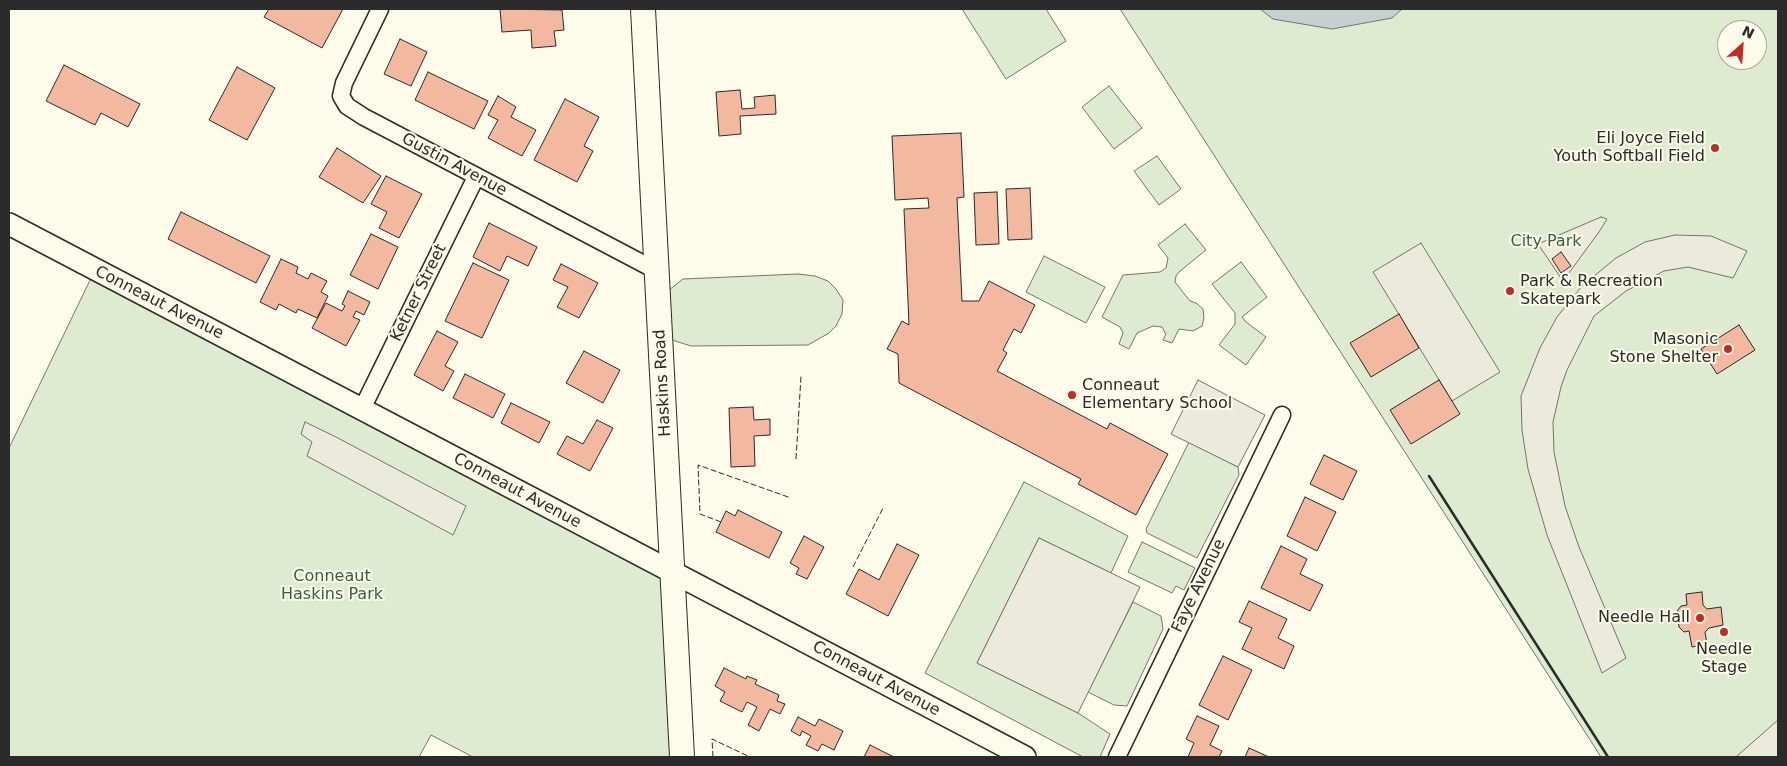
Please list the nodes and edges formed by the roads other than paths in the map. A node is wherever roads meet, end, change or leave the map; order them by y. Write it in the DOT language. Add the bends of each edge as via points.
graph roads {
  1 [pos="380,9"];
  2 [pos="643,9"];
  3 [pos="476,177"];
  4 [pos="9,224"];
  5 [pos="657,271"];
  6 [pos="362,409"];
  7 [pos="1282,415"];
  8 [pos="672,573"];
  9 [pos="682,757"];
  10 [pos="1026,757"];
  11 [pos="1116,757"];
  1 -- 3 [label="street, Gustin Avenue" via="344,83 341,96 347,106 364,118"];
  2 -- 5 [label="main road, Haskins Road"];
  3 -- 5 [label="street, Gustin Avenue"];
  3 -- 6 [label="street, Ketner Street"];
  4 -- 6 [label="street, Conneaut Avenue"];
  5 -- 8 [label="main road, Haskins Road"];
  6 -- 8 [label="street, Conneaut Avenue"];
  7 -- 11 [label="street, Faye Avenue"];
  8 -- 9 [label="main road, Haskins Road"];
  8 -- 10 [label="street, Conneaut Avenue"];
}
